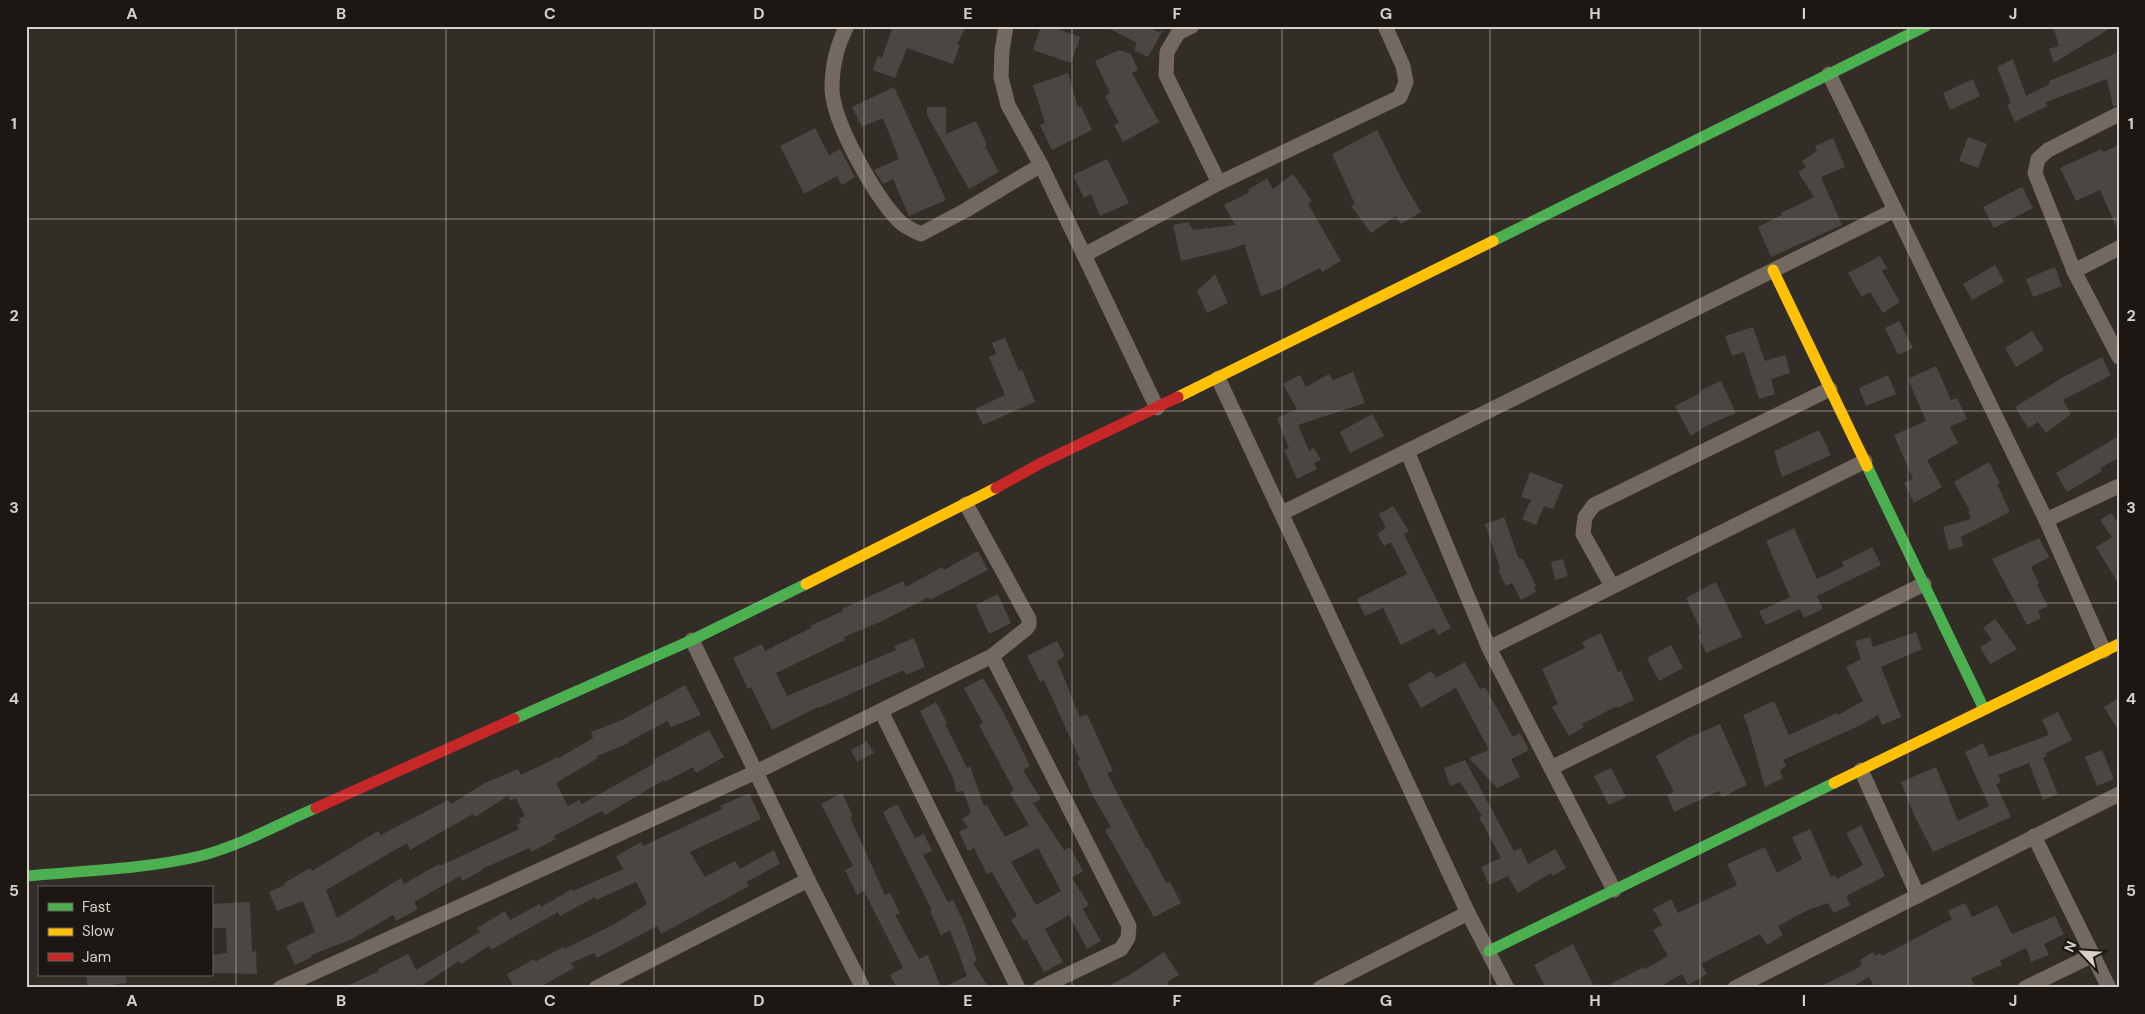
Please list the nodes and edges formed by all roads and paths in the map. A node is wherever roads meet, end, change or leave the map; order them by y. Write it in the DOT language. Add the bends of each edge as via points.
graph roads {
  1 [pos="847,26"];
  2 [pos="1006,26"];
  3 [pos="1192,26"];
  4 [pos="1385,26"];
  5 [pos="1926,26"];
  6 [pos="1829,74"];
  7 [pos="2119,114"];
  8 [pos="1041,165"];
  9 [pos="1218,183"];
  10 [pos="1895,210"];
  11 [pos="2119,248"];
  12 [pos="1084,255"];
  13 [pos="1773,270"];
  14 [pos="2074,271"];
  15 [pos="2117,350"];
  16 [pos="1218,378"];
  17 [pos="1830,389"];
  18 [pos="1157,408"];
  19 [pos="1407,451"];
  20 [pos="1865,461"];
  21 [pos="2119,486"];
  22 [pos="966,504"];
  23 [pos="1282,513"];
  24 [pos="2046,520"];
  25 [pos="1924,584"];
  26 [pos="1612,586"];
  27 [pos="692,640"];
  28 [pos="2119,644"];
  29 [pos="1489,648"];
  30 [pos="2104,651"];
  31 [pos="992,656"];
  32 [pos="1984,709"];
  33 [pos="881,711"];
  34 [pos="1551,768"];
  35 [pos="1860,770"];
  36 [pos="756,772"];
  37 [pos="2119,794"];
  38 [pos="2034,836"];
  39 [pos="26,876"];
  40 [pos="808,880"];
  41 [pos="1614,890"];
  42 [pos="1918,896"];
  43 [pos="1468,913"];
  44 [pos="1489,951"];
  45 [pos="2093,955"];
  46 [pos="280,988"];
  47 [pos="596,988"];
  48 [pos="863,988"];
  49 [pos="1018,988"];
  50 [pos="1040,988"];
  51 [pos="1320,988"];
  52 [pos="1507,988"];
  53 [pos="1734,988"];
  54 [pos="2025,988"];
  55 [pos="2109,988"];
  1 -- 8 [label="street" via="836,52 832,89 835,104 863,168 884,203 909,229 921,234"];
  2 -- 8 [label="street" via="1001,78 1008,105"];
  3 -- 9 [label="street" via="1178,33 1167,52 1166,76"];
  4 -- 9 [label="street" via="1403,66 1406,82 1400,96"];
  5 -- 6 [label="street"];
  6 -- 10 [label="street"];
  6 -- 16 [label="street"];
  7 -- 14 [label="street" via="2048,150 2038,159 2035,173"];
  8 -- 12 [label="street"];
  9 -- 12 [label="street"];
  10 -- 13 [label="street"];
  10 -- 24 [label="street"];
  11 -- 14 [label="street"];
  12 -- 18 [label="street"];
  13 -- 17 [label="street"];
  13 -- 19 [label="street"];
  14 -- 15 [label="street"];
  16 -- 18 [label="street"];
  16 -- 23 [label="street"];
  17 -- 20 [label="street"];
  17 -- 26 [label="street" via="1594,505 1585,517 1584,534"];
  18 -- 22 [label="street" via="1041,463"];
  19 -- 23 [label="street"];
  19 -- 29 [label="street"];
  20 -- 25 [label="street"];
  20 -- 26 [label="street"];
  21 -- 24 [label="street"];
  22 -- 27 [label="street"];
  22 -- 31 [label="street" via="1028,619 1026,629"];
  23 -- 43 [label="street"];
  24 -- 30 [label="street"];
  25 -- 32 [label="street"];
  25 -- 34 [label="street"];
  26 -- 29 [label="street"];
  27 -- 36 [label="street"];
  27 -- 39 [label="street" via="201,856 164,863"];
  28 -- 30 [label="street"];
  29 -- 34 [label="street"];
  30 -- 32 [label="street"];
  31 -- 33 [label="street"];
  31 -- 50 [label="street" via="1129,926 1128,938 1121,949"];
  32 -- 35 [label="street"];
  33 -- 36 [label="street"];
  33 -- 49 [label="street"];
  34 -- 41 [label="street"];
  35 -- 41 [label="street"];
  35 -- 42 [label="street"];
  36 -- 40 [label="street"];
  36 -- 46 [label="street"];
  37 -- 38 [label="street"];
  38 -- 42 [label="street"];
  38 -- 45 [label="street"];
  40 -- 47 [label="street"];
  40 -- 48 [label="street"];
  41 -- 44 [label="street"];
  42 -- 53 [label="street"];
  43 -- 44 [label="street"];
  43 -- 51 [label="street"];
  44 -- 52 [label="street"];
  45 -- 54 [label="street"];
  45 -- 55 [label="street"];
}
